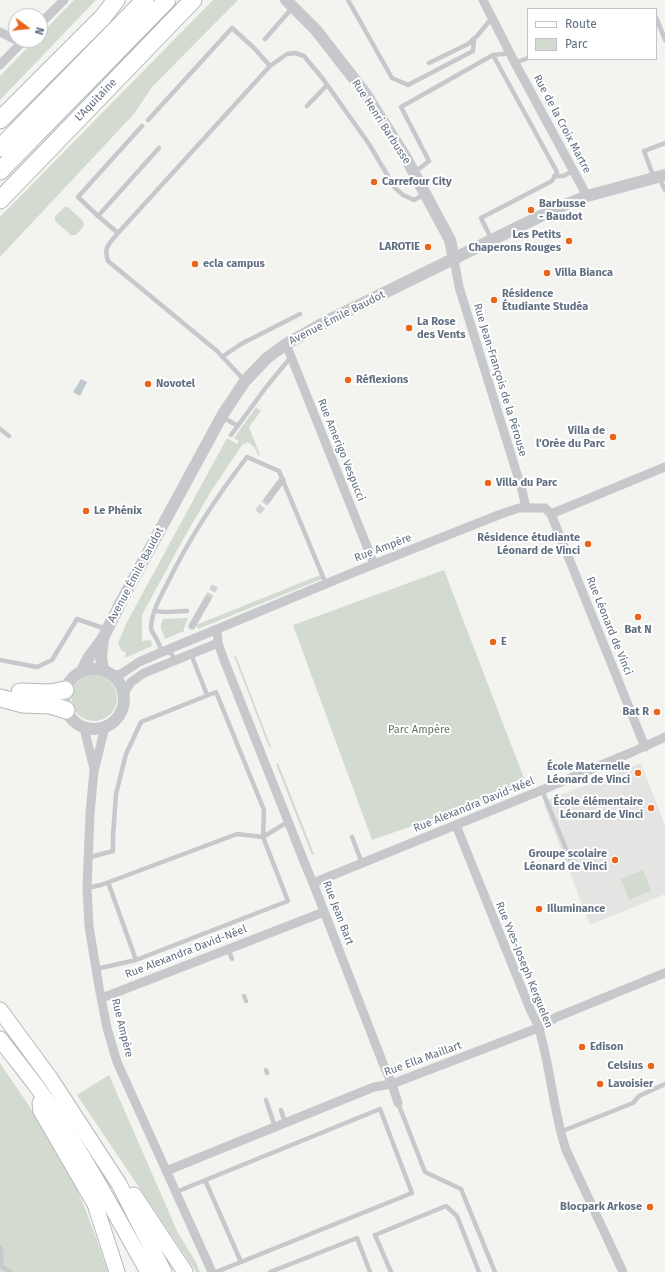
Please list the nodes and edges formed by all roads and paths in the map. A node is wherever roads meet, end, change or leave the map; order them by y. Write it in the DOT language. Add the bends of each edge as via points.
graph roads {
  1 [pos="64,0"];
  2 [pos="116,0"];
  3 [pos="124,0"];
  4 [pos="146,0"];
  5 [pos="167,0"];
  6 [pos="193,0"];
  7 [pos="348,0"];
  8 [pos="483,0"];
  9 [pos="289,4"];
  10 [pos="48,16"];
  11 [pos="103,17"];
  12 [pos="492,18"];
  13 [pos="657,20"];
  14 [pos="265,39"];
  15 [pos="474,39"];
  16 [pos="665,40"];
  17 [pos="17,48"];
  18 [pos="511,53"];
  19 [pos="493,55"];
  20 [pos="527,58"];
  21 [pos="428,63"];
  22 [pos="515,63"];
  23 [pos="0,66"];
  24 [pos="270,66"];
  25 [pos="327,85"];
  26 [pos="307,106"];
  27 [pos="0,120"];
  28 [pos="148,120"];
  29 [pos="142,126"];
  30 [pos="665,143"];
  31 [pos="0,148"];
  32 [pos="158,148"];
  33 [pos="573,170"];
  34 [pos="0,171"];
  35 [pos="414,174"];
  36 [pos="554,176"];
  37 [pos="659,176"];
  38 [pos="665,190"];
  39 [pos="425,194"];
  40 [pos="587,196"];
  41 [pos="0,200"];
  42 [pos="98,216"];
  43 [pos="118,233"];
  44 [pos="492,241"];
  45 [pos="454,258"];
  46 [pos="300,314"];
  47 [pos="286,344"];
  48 [pos="222,357"];
  49 [pos="291,357"];
  50 [pos="245,381"];
  51 [pos="221,417"];
  52 [pos="238,426"];
  53 [pos="0,429"];
  54 [pos="9,436"];
  55 [pos="231,436"];
  56 [pos="665,467"];
  57 [pos="282,480"];
  58 [pos="268,499"];
  59 [pos="526,508"];
  60 [pos="551,514"];
  61 [pos="374,564"];
  62 [pos="326,584"];
  63 [pos="207,600"];
  64 [pos="154,611"];
  65 [pos="187,611"];
  66 [pos="192,626"];
  67 [pos="217,630"];
  68 [pos="105,634"];
  69 [pos="218,643"];
  70 [pos="162,652"];
  71 [pos="191,654"];
  72 [pos="0,660"];
  73 [pos="175,660"];
  74 [pos="82,671"];
  75 [pos="108,672"];
  76 [pos="0,689"];
  77 [pos="65,690"];
  78 [pos="124,693"];
  79 [pos="207,695"];
  80 [pos="0,698"];
  81 [pos="66,710"];
  82 [pos="105,727"];
  83 [pos="84,728"];
  84 [pos="665,737"];
  85 [pos="645,746"];
  86 [pos="94,771"];
  87 [pos="542,790"];
  88 [pos="288,822"];
  89 [pos="456,825"];
  90 [pos="263,837"];
  91 [pos="352,837"];
  92 [pos="87,858"];
  93 [pos="570,859"];
  94 [pos="362,863"];
  95 [pos="108,882"];
  96 [pos="313,882"];
  97 [pos="87,888"];
  98 [pos="325,913"];
  99 [pos="228,949"];
  100 [pos="232,959"];
  101 [pos="136,960"];
  102 [pos="96,969"];
  103 [pos="665,974"];
  104 [pos="102,998"];
  105 [pos="0,1010"];
  106 [pos="538,1028"];
  107 [pos="0,1039"];
  108 [pos="392,1084"];
  109 [pos="665,1084"];
  110 [pos="38,1088"];
  111 [pos="266,1100"];
  112 [pos="398,1103"];
  113 [pos="281,1110"];
  114 [pos="285,1123"];
  115 [pos="275,1128"];
  116 [pos="560,1132"];
  117 [pos="166,1171"];
  118 [pos="205,1180"];
  119 [pos="119,1184"];
  120 [pos="176,1192"];
  121 [pos="1,1250"];
  122 [pos="241,1262"];
  123 [pos="0,1265"];
  124 [pos="10,1272"];
  125 [pos="117,1272"];
  126 [pos="148,1272"];
  127 [pos="164,1272"];
  128 [pos="185,1272"];
  129 [pos="212,1272"];
  130 [pos="216,1272"];
  131 [pos="270,1272"];
  132 [pos="370,1272"];
  133 [pos="391,1272"];
  134 [pos="480,1272"];
  135 [pos="495,1272"];
  136 [pos="623,1272"];
  1 -- 10 [label="street"];
  2 -- 11 [label="highway"];
  3 -- 11 [label="highway"];
  4 -- 31 [label="highway"];
  5 -- 34 [label="highway"];
  6 -- 41 [label="highway, L'Aquitaine"];
  7 -- 15 [label="lane" via="392,78 408,85 473,51"];
  8 -- 12 [label="street, Rue de la Croix Martre"];
  9 -- 14 [label="lane"];
  9 -- 35 [label="street, Rue Henri Barbusse" via="316,30 365,93"];
  11 -- 27 [label="highway"];
  12 -- 15 [label="lane"];
  12 -- 18 [label="street, Rue de la Croix Martre"];
  13 -- 16 [label="lane"];
  15 -- 21 [label="lane"];
  17 -- 23 [label="street"];
  18 -- 19 [label="lane"];
  18 -- 22 [label="street, Rue de la Croix Martre"];
  19 -- 35 [label="lane" via="401,107 428,161"];
  19 -- 36 [label="lane" via="557,172"];
  20 -- 22 [label="lane"];
  22 -- 33 [label="street, Rue de la Croix Martre"];
  24 -- 25 [label="lane" via="286,54 304,56"];
  24 -- 28 [label="lane" via="232,28"];
  24 -- 43 [label="lane"];
  25 -- 26 [label="lane"];
  25 -- 39 [label="lane" via="369,144 395,188 414,200"];
  29 -- 42 [label="lane" via="78,197"];
  30 -- 37 [label="lane" via="644,152"];
  32 -- 42 [label="lane"];
  33 -- 36 [label="lane" via="564,176"];
  33 -- 40 [label="street, Rue de la Croix Martre"];
  35 -- 39 [label="street, Rue Henri Barbusse"];
  36 -- 44 [label="lane" via="552,181 481,218"];
  37 -- 38 [label="lane"];
  37 -- 40 [label="street, Avenue Émile Baudot"];
  39 -- 45 [label="street, Rue Henri Barbusse" via="450,240"];
  40 -- 44 [label="street, Avenue Émile Baudot"];
  42 -- 43 [label="lane"];
  43 -- 48 [label="lane" via="108,245 108,261"];
  44 -- 45 [label="street, Avenue Émile Baudot"];
  45 -- 47 [label="street, Avenue Émile Baudot"];
  45 -- 59 [label="street, Rue Jean-François de la Pérouse" via="459,287"];
  46 -- 48 [label="lane" via="241,344"];
  47 -- 49 [label="street, Rue Amerigo Vespucci"];
  47 -- 50 [label="street, Avenue Émile Baudot" via="267,358"];
  48 -- 50 [label="lane"];
  49 -- 52 [label="lane"];
  49 -- 61 [label="street, Rue Amerigo Vespucci"];
  50 -- 51 [label="street, Avenue Émile Baudot"];
  51 -- 52 [label="lane"];
  51 -- 68 [label="street, Avenue Émile Baudot"];
  52 -- 55 [label="lane"];
  53 -- 54 [label="lane"];
  56 -- 60 [label="street"];
  57 -- 58 [label="street"];
  57 -- 62 [label="lane"];
  57 -- 64 [label="lane" via="279,471 247,457 192,539"];
  59 -- 60 [label="street, Rue Ampère" via="545,508"];
  59 -- 61 [label="street, Rue Ampère" via="501,514"];
  60 -- 85 [label="street, Rue Léonard de Vinci"];
  61 -- 62 [label="street, Rue Ampère"];
  62 -- 67 [label="street, Rue Ampère"];
  63 -- 66 [label="street"];
  64 -- 65 [label="lane"];
  64 -- 70 [label="lane" via="151,628"];
  67 -- 69 [label="street, Rue Jean Bart"];
  67 -- 70 [label="street, Rue Ampère"];
  68 -- 72 [label="lane" via="77,619 52,660 37,667"];
  68 -- 74 [label="street, Avenue Émile Baudot"];
  68 -- 75 [label="street, Avenue Émile Baudot" via="101,657"];
  69 -- 71 [label="street"];
  69 -- 88 [label="street, Rue Jean Bart"];
  70 -- 73 [label="lane" via="171,653"];
  70 -- 75 [label="street, Rue Ampère" via="139,662 121,674"];
  71 -- 73 [label="street"];
  71 -- 79 [label="lane"];
  73 -- 78 [label="street" via="144,673 131,682"];
  74 -- 75 [label="street" via="89,669"];
  74 -- 77 [label="street" via="71,679"];
  75 -- 78 [label="street" via="120,683"];
  76 -- 77 [label="highway" via="36,693"];
  77 -- 81 [label="street"];
  78 -- 82 [label="street" via="121,714 112,724"];
  79 -- 90 [label="lane" via="216,692 264,810"];
  79 -- 92 [label="lane" via="141,722 126,754 116,794 113,851"];
  80 -- 81 [label="highway" via="23,704 50,705"];
  81 -- 83 [label="street" via="73,721"];
  82 -- 83 [label="street" via="95,730"];
  82 -- 86 [label="street, Rue Ampère"];
  83 -- 86 [label="street, Rue Ampère"];
  84 -- 85 [label="street, Rue Alexandra David-Néel"];
  85 -- 87 [label="street, Rue Alexandra David-Néel"];
  86 -- 92 [label="street, Rue Ampère"];
  87 -- 89 [label="street, Rue Alexandra David-Néel"];
  87 -- 93 [label="lane"];
  88 -- 90 [label="lane"];
  88 -- 96 [label="street, Rue Jean Bart"];
  89 -- 94 [label="street, Rue Alexandra David-Néel"];
  89 -- 106 [label="street, Rue Yves-Joseph Kerguelen"];
  90 -- 95 [label="lane" via="237,834"];
  90 -- 101 [label="lane" via="288,901"];
  91 -- 94 [label="lane"];
  92 -- 97 [label="street, Rue Ampère"];
  94 -- 96 [label="street, Rue Alexandra David-Néel"];
  95 -- 97 [label="lane"];
  95 -- 101 [label="lane"];
  96 -- 98 [label="street, Rue Jean Bart"];
  97 -- 102 [label="street, Rue Ampère" via="89,926"];
  98 -- 99 [label="street, Rue Alexandra David-Néel"];
  98 -- 108 [label="street, Rue Jean Bart"];
  99 -- 100 [label="lane"];
  99 -- 104 [label="street, Rue Alexandra David-Néel"];
  101 -- 102 [label="lane"];
  102 -- 104 [label="street, Rue Ampère"];
  103 -- 106 [label="street, Rue Ella Maillart" via="557,1017"];
  104 -- 117 [label="street, Rue Ampère" via="117,1062"];
  105 -- 119 [label="main road" via="50,1078"];
  106 -- 108 [label="street, Rue Ella Maillart"];
  106 -- 116 [label="street, Rue Yves-Joseph Kerguelen" via="551,1078"];
  107 -- 110 [label="main road"];
  108 -- 112 [label="street, Rue Jean Bart"];
  108 -- 114 [label="street, Rue Ella Maillart" via="374,1087"];
  109 -- 116 [label="lane" via="639,1096 633,1103"];
  110 -- 125 [label="main road" via="41,1111 95,1204"];
  110 -- 126 [label="main road" via="71,1138"];
  111 -- 115 [label="lane"];
  112 -- 135 [label="lane, Rue Jean Bart" via="425,1172 461,1189"];
  113 -- 114 [label="lane"];
  114 -- 115 [label="street, Rue Ella Maillart"];
  115 -- 117 [label="street, Rue Ella Maillart"];
  116 -- 136 [label="street, Rue Yves-Joseph Kerguelen"];
  117 -- 120 [label="street, Rue Ampère"];
  118 -- 120 [label="lane"];
  118 -- 122 [label="lane"];
  118 -- 122 [label="lane" via="380,1110 412,1193"];
  119 -- 127 [label="main road"];
  119 -- 128 [label="main road" via="132,1194"];
  120 -- 129 [label="street, Rue Ampère"];
  121 -- 123 [label="lane"];
  122 -- 130 [label="lane"];
  123 -- 124 [label="lane"];
  131 -- 132 [label="lane" via="357,1238"];
  133 -- 134 [label="lane" via="376,1235 446,1206 457,1216"];
}
